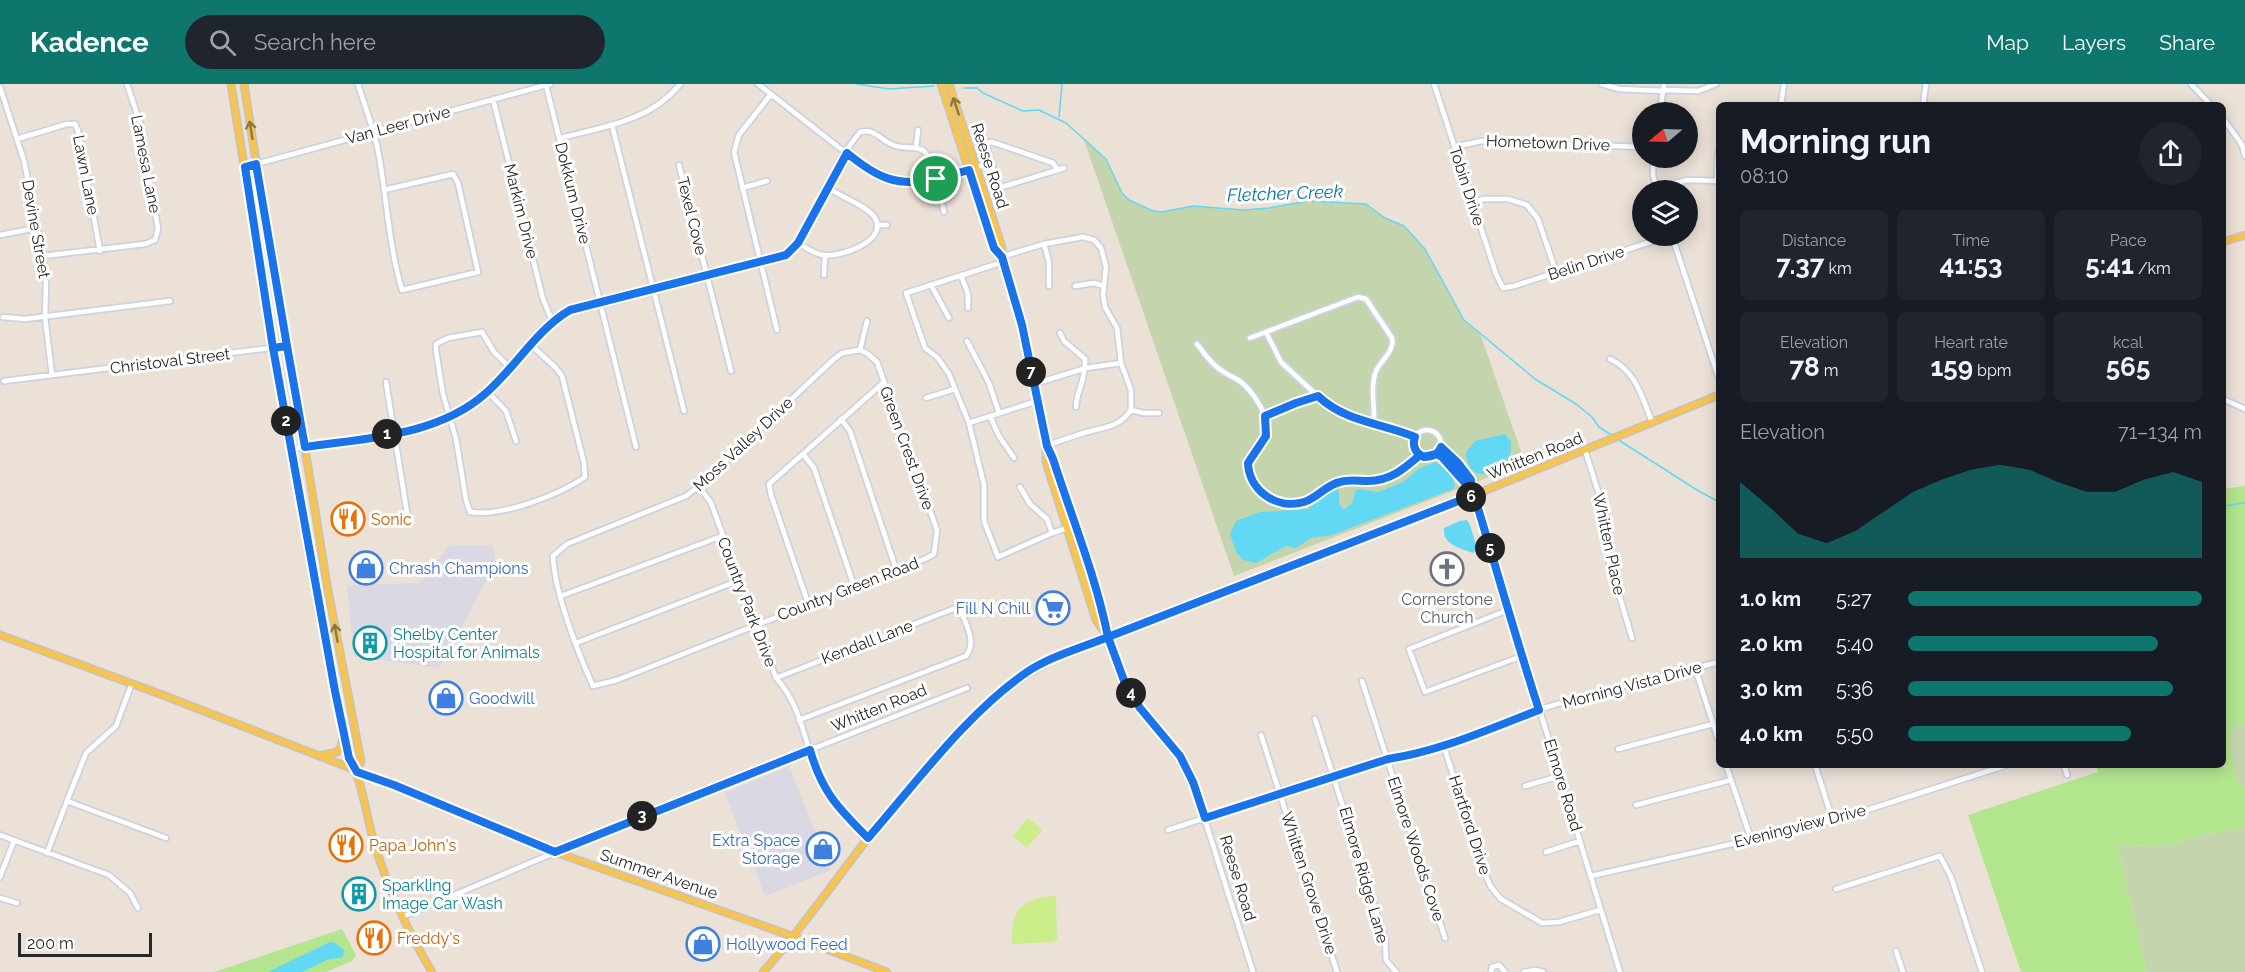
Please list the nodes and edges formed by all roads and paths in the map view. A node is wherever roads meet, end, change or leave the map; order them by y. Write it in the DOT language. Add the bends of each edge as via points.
graph roads {
  1 [pos="127,84"];
  2 [pos="231,84"];
  3 [pos="244,84"];
  4 [pos="358,84"];
  5 [pos="680,84"];
  6 [pos="758,84"];
  7 [pos="941,84"];
  8 [pos="949,84"];
  9 [pos="1434,84"];
  10 [pos="1602,84"];
  11 [pos="1716,84"];
  12 [pos="1785,84"];
  13 [pos="1926,84"];
  14 [pos="2191,84"];
  15 [pos="548,85"];
  16 [pos="0,87"];
  17 [pos="1664,88"];
  18 [pos="771,94"];
  19 [pos="493,99"];
  20 [pos="1782,102"];
  21 [pos="1923,102"];
  22 [pos="2208,102"];
  23 [pos="2226,122"];
  24 [pos="612,124"];
  25 [pos="918,130"];
  26 [pos="373,132"];
  27 [pos="560,138"];
  28 [pos="17,139"];
  29 [pos="1454,147"];
  30 [pos="1632,147"];
  31 [pos="916,148"];
  32 [pos="847,153"];
  33 [pos="2245,156"];
  34 [pos="991,163"];
  35 [pos="256,164"];
  36 [pos="679,165"];
  37 [pos="245,167"];
  38 [pos="972,169"];
  39 [pos="936,179"];
  40 [pos="1698,180"];
  41 [pos="767,181"];
  42 [pos="1716,181"];
  43 [pos="742,188"];
  44 [pos="828,188"];
  45 [pos="384,190"];
  46 [pos="1473,202"];
  47 [pos="944,212"];
  48 [pos="877,225"];
  49 [pos="887,225"];
  50 [pos="36,228"];
  51 [pos="0,235"];
  52 [pos="2245,235"];
  53 [pos="2226,241"];
  54 [pos="798,243"];
  55 [pos="1044,244"];
  56 [pos="1638,246"];
  57 [pos="1673,246"];
  58 [pos="100,250"];
  59 [pos="43,256"];
  60 [pos="825,256"];
  61 [pos="1002,259"];
  62 [pos="760,262"];
  63 [pos="1556,272"];
  64 [pos="707,275"];
  65 [pos="824,275"];
  66 [pos="961,275"];
  67 [pos="931,285"];
  68 [pos="1049,286"];
  69 [pos="1075,286"];
  70 [pos="1104,286"];
  71 [pos="1503,288"];
  72 [pos="654,289"];
  73 [pos="170,301"];
  74 [pos="600,302"];
  75 [pos="968,308"];
  76 [pos="3,317"];
  77 [pos="45,317"];
  78 [pos="949,318"];
  79 [pos="552,321"];
  80 [pos="867,321"];
  81 [pos="777,330"];
  82 [pos="1266,332"];
  83 [pos="1060,333"];
  84 [pos="1250,339"];
  85 [pos="967,342"];
  86 [pos="1197,344"];
  87 [pos="531,345"];
  88 [pos="287,346"];
  89 [pos="273,348"];
  90 [pos="860,350"];
  91 [pos="1610,359"];
  92 [pos="1121,363"];
  93 [pos="510,368"];
  94 [pos="1086,368"];
  95 [pos="1716,370"];
  96 [pos="731,371"];
  97 [pos="52,375"];
  98 [pos="4,381"];
  99 [pos="386,382"];
  100 [pos="883,383"];
  101 [pos="1034,384"];
  102 [pos="956,389"];
  103 [pos="488,392"];
  104 [pos="1716,395"];
  105 [pos="1318,396"];
  106 [pos="926,398"];
  107 [pos="1037,400"];
  108 [pos="2226,400"];
  109 [pos="1076,407"];
  110 [pos="2245,409"];
  111 [pos="1131,410"];
  112 [pos="684,411"];
  113 [pos="999,413"];
  114 [pos="1159,413"];
  115 [pos="990,416"];
  116 [pos="1265,416"];
  117 [pos="450,417"];
  118 [pos="841,420"];
  119 [pos="1652,422"];
  120 [pos="969,423"];
  121 [pos="1374,424"];
  122 [pos="394,433"];
  123 [pos="1415,437"];
  124 [pos="516,441"];
  125 [pos="1047,446"];
  126 [pos="305,447"];
  127 [pos="636,447"];
  128 [pos="1441,447"];
  129 [pos="291,449"];
  130 [pos="1585,450"];
  131 [pos="803,454"];
  132 [pos="1436,454"];
  133 [pos="1420,455"];
  134 [pos="1014,458"];
  135 [pos="699,486"];
  136 [pos="1471,486"];
  137 [pos="1020,487"];
  138 [pos="1474,495"];
  139 [pos="407,513"];
  140 [pos="1074,526"];
  141 [pos="1066,528"];
  142 [pos="1052,532"];
  143 [pos="722,536"];
  144 [pos="934,554"];
  145 [pos="896,570"];
  146 [pos="740,580"];
  147 [pos="854,586"];
  148 [pos="561,597"];
  149 [pos="808,603"];
  150 [pos="1508,610"];
  151 [pos="756,626"];
  152 [pos="0,635"];
  153 [pos="1108,637"];
  154 [pos="1632,638"];
  155 [pos="576,643"];
  156 [pos="326,646"];
  157 [pos="1522,656"];
  158 [pos="1716,663"];
  159 [pos="342,667"];
  160 [pos="1695,668"];
  161 [pos="776,678"];
  162 [pos="1362,681"];
  163 [pos="132,683"];
  164 [pos="967,688"];
  165 [pos="1539,710"];
  166 [pos="1315,719"];
  167 [pos="799,720"];
  168 [pos="1713,724"];
  169 [pos="1716,733"];
  170 [pos="344,735"];
  171 [pos="1261,735"];
  172 [pos="1444,747"];
  173 [pos="1618,749"];
  174 [pos="810,750"];
  175 [pos="318,756"];
  176 [pos="1388,759"];
  177 [pos="1727,768"];
  178 [pos="1816,768"];
  179 [pos="1998,768"];
  180 [pos="2065,768"];
  181 [pos="357,772"];
  182 [pos="2067,775"];
  183 [pos="1334,776"];
  184 [pos="1560,776"];
  185 [pos="1731,780"];
  186 [pos="1525,786"];
  187 [pos="1280,794"];
  188 [pos="67,801"];
  189 [pos="1636,805"];
  190 [pos="1205,818"];
  191 [pos="1833,821"];
  192 [pos="1168,830"];
  193 [pos="0,835"];
  194 [pos="166,838"];
  195 [pos="868,838"];
  196 [pos="1751,839"];
  197 [pos="14,840"];
  198 [pos="1580,841"];
  199 [pos="555,852"];
  200 [pos="1546,852"];
  201 [pos="47,853"];
  202 [pos="1591,876"];
  203 [pos="0,877"];
  204 [pos="1836,889"];
  205 [pos="0,898"];
  206 [pos="16,903"];
  207 [pos="138,908"];
  208 [pos="1600,910"];
  209 [pos="402,917"];
  210 [pos="792,936"];
  211 [pos="1445,938"];
  212 [pos="1896,951"];
  213 [pos="877,970"];
  214 [pos="432,972"];
  215 [pos="763,972"];
  216 [pos="887,972"];
  217 [pos="1253,972"];
  218 [pos="1337,972"];
  219 [pos="1396,972"];
  220 [pos="1491,972"];
  221 [pos="1505,972"];
  222 [pos="1524,972"];
  223 [pos="1543,972"];
  224 [pos="1620,972"];
  225 [pos="1903,972"];
  226 [pos="1982,972"];
  1 -- 58 [label="street, Lamesa Lane" via="140,123 158,229 155,240 145,244"];
  2 -- 37 [label="main road"];
  35 -- 3 [label="main road, one-way"];
  4 -- 26 [label="street"];
  5 -- 24 [label="street" via="653,109"];
  6 -- 18 [label="street"];
  7 -- 38 [label="main road, Reese Road"];
  38 -- 8 [label="main road, Reese Road, one-way"];
  9 -- 29 [label="street, Tobin Drive"];
  10 -- 17 [label="street" via="1619,89"];
  11 -- 17 [label="street" via="1698,91"];
  12 -- 20 [label="street"];
  13 -- 21 [label="street"];
  14 -- 22 [label="street"];
  15 -- 19 [label="street, Van Leer Drive"];
  15 -- 27 [label="street, Dokkum Drive"];
  16 -- 28 [label="street, Devine Street"];
  18 -- 32 [label="street"];
  18 -- 43 [label="street" via="736,142 734,156"];
  19 -- 26 [label="street, Van Leer Drive"];
  19 -- 79 [label="street, Markim Drive" via="543,299"];
  23 -- 33 [label="street"];
  24 -- 27 [label="street"];
  24 -- 72 [label="street"];
  25 -- 31 [label="street"];
  26 -- 35 [label="street, Van Leer Drive"];
  26 -- 45 [label="street"];
  27 -- 74 [label="street, Dokkum Drive"];
  28 -- 50 [label="street, Devine Street"];
  28 -- 58 [label="street, Lawn Lane" via="75,124"];
  29 -- 30 [label="street, Hometown Drive" via="1482,141"];
  29 -- 46 [label="street, Tobin Drive"];
  31 -- 32 [label="street" via="895,146 869,131 858,130"];
  31 -- 39 [label="street" via="930,157"];
  32 -- 39 [label="street" via="888,179 912,183"];
  32 -- 44 [label="street"];
  34 -- 34 [label="street" via="999,188 1061,169 985,141"];
  34 -- 38 [label="street"];
  35 -- 37 [label="street, Van Leer Drive"];
  35 -- 88 [label="main road"];
  36 -- 64 [label="street, Texel Cove"];
  37 -- 89 [label="main road"];
  38 -- 39 [label="street"];
  38 -- 61 [label="main road, Reese Road" via="1002,247"];
  39 -- 47 [label="street"];
  40 -- 42 [label="street"];
  41 -- 43 [label="street"];
  43 -- 62 [label="street"];
  44 -- 48 [label="street" via="870,212"];
  44 -- 54 [label="street"];
  45 -- 45 [label="street" via="402,290 478,272 453,174"];
  46 -- 63 [label="street" via="1508,199 1527,205 1538,219"];
  46 -- 71 [label="street, Tobin Drive"];
  48 -- 49 [label="street"];
  48 -- 60 [label="street" via="872,237 860,247"];
  50 -- 51 [label="street"];
  50 -- 59 [label="street, Devine Street"];
  52 -- 53 [label="main road"];
  54 -- 60 [label="street"];
  54 -- 62 [label="street" via="786,255"];
  55 -- 61 [label="street"];
  55 -- 68 [label="street"];
  55 -- 70 [label="street" via="1083,237 1094,240 1101,248 1106,267"];
  56 -- 63 [label="street, Belin Drive"];
  57 -- 95 [label="street"];
  58 -- 59 [label="street, Lamesa Lane"];
  59 -- 77 [label="street, Devine Street"];
  60 -- 65 [label="street"];
  61 -- 66 [label="street"];
  61 -- 101 [label="main road, Reese Road" via="1022,325"];
  62 -- 64 [label="street"];
  62 -- 81 [label="street"];
  63 -- 71 [label="street, Belin Drive"];
  64 -- 72 [label="street"];
  64 -- 96 [label="street, Texel Cove"];
  66 -- 67 [label="street"];
  66 -- 75 [label="street"];
  67 -- 78 [label="street"];
  67 -- 102 [label="street" via="906,293 925,348 938,357"];
  69 -- 70 [label="street"];
  70 -- 92 [label="street" via="1105,307 1117,328"];
  72 -- 74 [label="street"];
  72 -- 112 [label="street"];
  73 -- 77 [label="street"];
  74 -- 79 [label="street" via="570,310"];
  74 -- 127 [label="street, Dokkum Drive"];
  76 -- 77 [label="street"];
  77 -- 97 [label="street, Devine Street"];
  79 -- 87 [label="street"];
  80 -- 90 [label="street"];
  82 -- 84 [label="street"];
  82 -- 105 [label="street" via="1281,362"];
  82 -- 121 [label="street" via="1358,297 1366,299 1393,343 1374,378"];
  83 -- 94 [label="street" via="1085,359"];
  85 -- 113 [label="street"];
  86 -- 116 [label="street" via="1218,368 1246,387"];
  87 -- 93 [label="street"];
  87 -- 117 [label="street" via="562,376 585,477 514,509 471,512"];
  88 -- 89 [label="street, Christoval Street"];
  88 -- 126 [label="main road"];
  89 -- 97 [label="street, Christoval Street"];
  89 -- 129 [label="main road"];
  90 -- 100 [label="street, Green Crest Drive" via="877,362"];
  90 -- 135 [label="street, Moss Valley Drive" via="842,353 834,359"];
  91 -- 119 [label="street" via="1635,380"];
  92 -- 94 [label="street"];
  92 -- 111 [label="street" via="1131,390"];
  93 -- 103 [label="street"];
  93 -- 117 [label="street" via="482,332 436,344 442,394"];
  94 -- 101 [label="street"];
  94 -- 109 [label="street"];
  97 -- 98 [label="street, Christoval Street"];
  99 -- 122 [label="street"];
  100 -- 118 [label="street"];
  100 -- 144 [label="street, Green Crest Drive" via="937,530"];
  101 -- 107 [label="main road, Reese Road"];
  102 -- 106 [label="street"];
  102 -- 120 [label="street"];
  103 -- 117 [label="street"];
  103 -- 124 [label="street" via="506,411"];
  104 -- 119 [label="main road, Whitten Road"];
  105 -- 116 [label="street"];
  105 -- 121 [label="street" via="1338,412"];
  107 -- 113 [label="street"];
  107 -- 125 [label="main road, Reese Road"];
  108 -- 110 [label="street"];
  111 -- 114 [label="street"];
  111 -- 125 [label="street" via="1115,425"];
  113 -- 115 [label="street"];
  115 -- 120 [label="street"];
  115 -- 134 [label="street"];
  116 -- 133 [label="street" via="1266,436 1251,457 1248,471 1255,486 1276,502 1305,502 1341,481 1383,480 1405,469"];
  117 -- 122 [label="street"];
  118 -- 131 [label="street"];
  118 -- 145 [label="street" via="850,431"];
  119 -- 130 [label="main road, Whitten Road"];
  120 -- 142 [label="street" via="984,485 984,521 998,557"];
  121 -- 123 [label="street"];
  122 -- 126 [label="street"];
  122 -- 139 [label="street"];
  123 -- 128 [label="street" via="1431,430 1438,435"];
  123 -- 133 [label="street" via="1415,449"];
  125 -- 140 [label="main road, Reese Road"];
  125 -- 141 [label="main road, Reese Road" via="1046,462"];
  126 -- 129 [label="street"];
  159 -- 126 [label="main road, one-way"];
  128 -- 132 [label="street"];
  128 -- 136 [label="street" via="1458,463"];
  129 -- 156 [label="main road"];
  130 -- 138 [label="main road, Whitten Road"];
  130 -- 154 [label="street, Whitten Place" via="1607,520 1609,561"];
  131 -- 147 [label="street" via="814,468"];
  131 -- 149 [label="street" via="770,484"];
  132 -- 133 [label="street"];
  132 -- 136 [label="street"];
  135 -- 143 [label="street, Country Park Drive" via="711,503"];
  135 -- 148 [label="street, Moss Valley Drive" via="686,496 567,544 553,556"];
  136 -- 138 [label="street, Elmore Road"];
  137 -- 142 [label="street" via="1030,504 1047,519"];
  138 -- 150 [label="street, Elmore Road"];
  138 -- 153 [label="main road, Whitten Road"];
  140 -- 141 [label="street"];
  140 -- 153 [label="main road, Reese Road"];
  141 -- 142 [label="street"];
  141 -- 153 [label="main road, Reese Road" via="1096,620"];
  143 -- 146 [label="street, Country Park Drive"];
  143 -- 148 [label="street"];
  144 -- 145 [label="street, Country Green Road"];
  145 -- 147 [label="street, Country Green Road"];
  146 -- 151 [label="street, Country Park Drive"];
  146 -- 155 [label="street"];
  147 -- 149 [label="street, Country Green Road"];
  148 -- 155 [label="street"];
  149 -- 151 [label="street, Country Green Road"];
  150 -- 157 [label="street, Elmore Road"];
  150 -- 157 [label="street" via="1410,649 1425,692"];
  151 -- 155 [label="street, Country Green Road" via="593,686"];
  151 -- 161 [label="street, Country Park Drive"];
  152 -- 163 [label="main road, Summer Avenue"];
  153 -- 190 [label="street, Reese Road" via="1126,686 1180,756"];
  153 -- 195 [label="main road, Whitten Road" via="1028,671 997,695 973,717"];
  156 -- 159 [label="main road" via="336,668"];
  156 -- 170 [label="main road"];
  157 -- 165 [label="street, Elmore Road"];
  158 -- 160 [label="street, Morning Vista Drive"];
  159 -- 181 [label="main road" via="361,761"];
  160 -- 165 [label="street, Morning Vista Drive"];
  160 -- 168 [label="street"];
  161 -- 167 [label="street, Country Park Drive" via="787,690"];
  161 -- 167 [label="street, Kendall Lane" via="960,609 972,639 966,656"];
  162 -- 176 [label="street, Elmore Woods Cove"];
  163 -- 175 [label="main road, Summer Avenue"];
  163 -- 188 [label="street" via="116,726 86,753"];
  164 -- 174 [label="street, Whitten Road"];
  165 -- 172 [label="street, Morning Vista Drive"];
  165 -- 184 [label="street, Elmore Road"];
  166 -- 183 [label="street, Elmore Ridge Lane"];
  167 -- 174 [label="street, Country Park Drive"];
  168 -- 169 [label="street"];
  168 -- 173 [label="street"];
  170 -- 175 [label="main road" via="337,752"];
  170 -- 181 [label="main road"];
  171 -- 187 [label="street, Whitten Grove Drive"];
  172 -- 176 [label="street, Morning Vista Drive"];
  172 -- 208 [label="street, Hartford Drive" via="1486,876 1501,899 1542,923"];
  174 -- 195 [label="street, Country Park Drive" via="827,794"];
  174 -- 199 [label="street, Whitten Road"];
  175 -- 181 [label="main road, Summer Avenue"];
  176 -- 183 [label="street, Morning Vista Drive"];
  176 -- 211 [label="street, Elmore Woods Cove"];
  177 -- 185 [label="street"];
  178 -- 191 [label="street"];
  179 -- 191 [label="street, Eveningview Drive"];
  180 -- 182 [label="street"];
  181 -- 199 [label="main road, Summer Avenue"];
  181 -- 209 [label="main road" via="375,845"];
  183 -- 187 [label="street, Morning Vista Drive"];
  183 -- 219 [label="street, Elmore Ridge Lane" via="1385,939 1386,960"];
  184 -- 186 [label="street"];
  184 -- 198 [label="street, Elmore Road"];
  185 -- 189 [label="street"];
  185 -- 196 [label="street"];
  187 -- 190 [label="street, Morning Vista Drive"];
  187 -- 218 [label="street, Whitten Grove Drive"];
  188 -- 194 [label="street"];
  188 -- 201 [label="street"];
  190 -- 192 [label="street, Morning Vista Drive"];
  190 -- 217 [label="street, Reese Road"];
  191 -- 196 [label="street, Eveningview Drive"];
  193 -- 197 [label="street"];
  195 -- 210 [label="main road, Whitten Road"];
  196 -- 202 [label="street, Eveningview Drive"];
  197 -- 201 [label="street"];
  197 -- 203 [label="street"];
  198 -- 200 [label="street"];
  198 -- 202 [label="street, Elmore Road"];
  199 -- 209 [label="street, Whitten Road"];
  199 -- 210 [label="main road, Summer Avenue"];
  201 -- 207 [label="street" via="109,875 130,893"];
  202 -- 208 [label="street, Elmore Road"];
  204 -- 226 [label="street" via="1940,856 1951,877"];
  205 -- 206 [label="street"];
  208 -- 224 [label="street, Elmore Road"];
  209 -- 214 [label="main road"];
  210 -- 213 [label="main road, Summer Avenue"];
  210 -- 215 [label="main road, Whitten Road"];
  212 -- 225 [label="street"];
  213 -- 216 [label="main road, Summer Avenue"];
  220 -- 221 [label="street" via="1492,967 1499,965"];
  222 -- 223 [label="street"];
}
